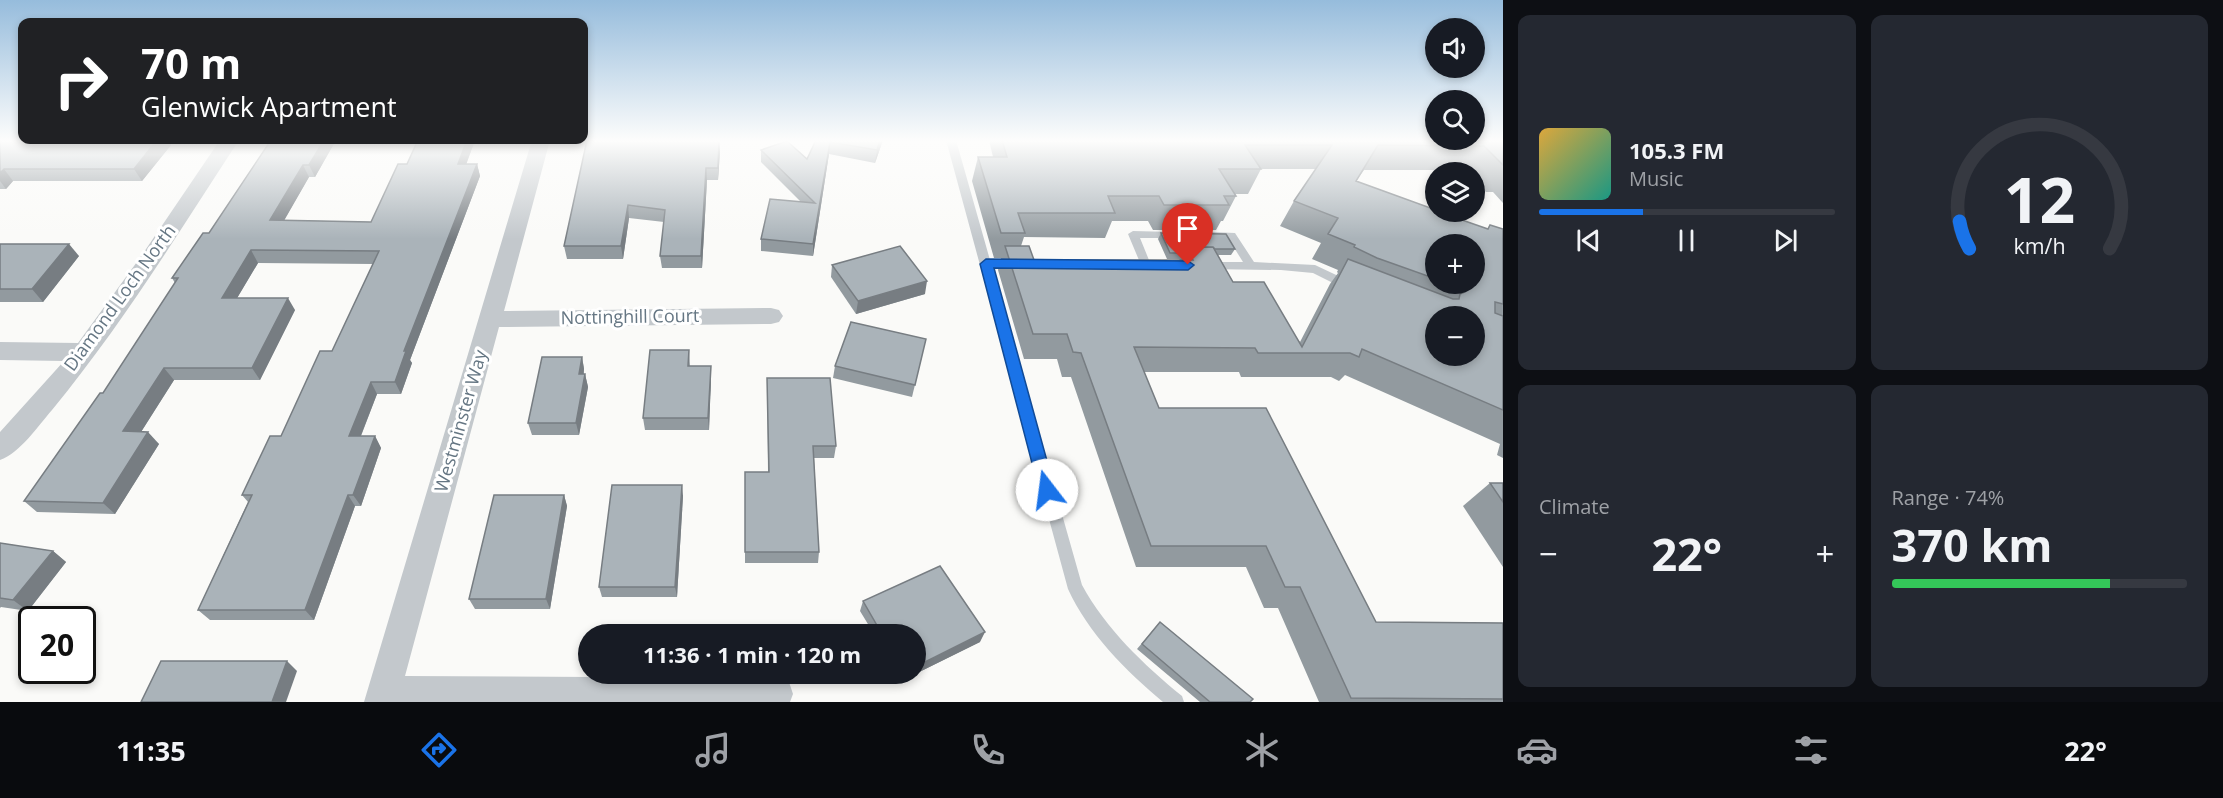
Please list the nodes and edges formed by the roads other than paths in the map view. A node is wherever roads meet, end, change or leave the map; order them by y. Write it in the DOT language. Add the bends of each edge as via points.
graph roads {
  1 [pos="208,173"];
  2 [pos="531,173"];
  3 [pos="962,173"];
  4 [pos="1146,265"];
  5 [pos="1193,266"];
  6 [pos="1251,266"];
  7 [pos="1354,288"];
  8 [pos="771,316"];
  9 [pos="490,319"];
  10 [pos="0,351"];
  11 [pos="84,352"];
  12 [pos="0,449"];
  13 [pos="777,694"];
  14 [pos="382,697"];
  15 [pos="1176,702"];
  1 -- 11 [label="street, Diamond Loch North"];
  2 -- 9 [label="street, Westminster Way"];
  3 -- 15 [label="lane" via="992,264 1079,596 1116,645"];
  4 -- 6 [label="lane" via="1133,234 1231,235"];
  5 -- 6 [label="lane"];
  6 -- 7 [label="lane" via="1315,269"];
  8 -- 9 [label="street, Nottinghill Court"];
  9 -- 14 [label="street, Westminster Way"];
  10 -- 11 [label="street"];
  11 -- 12 [label="street, Diamond Loch North"];
  13 -- 14 [label="street"];
}
